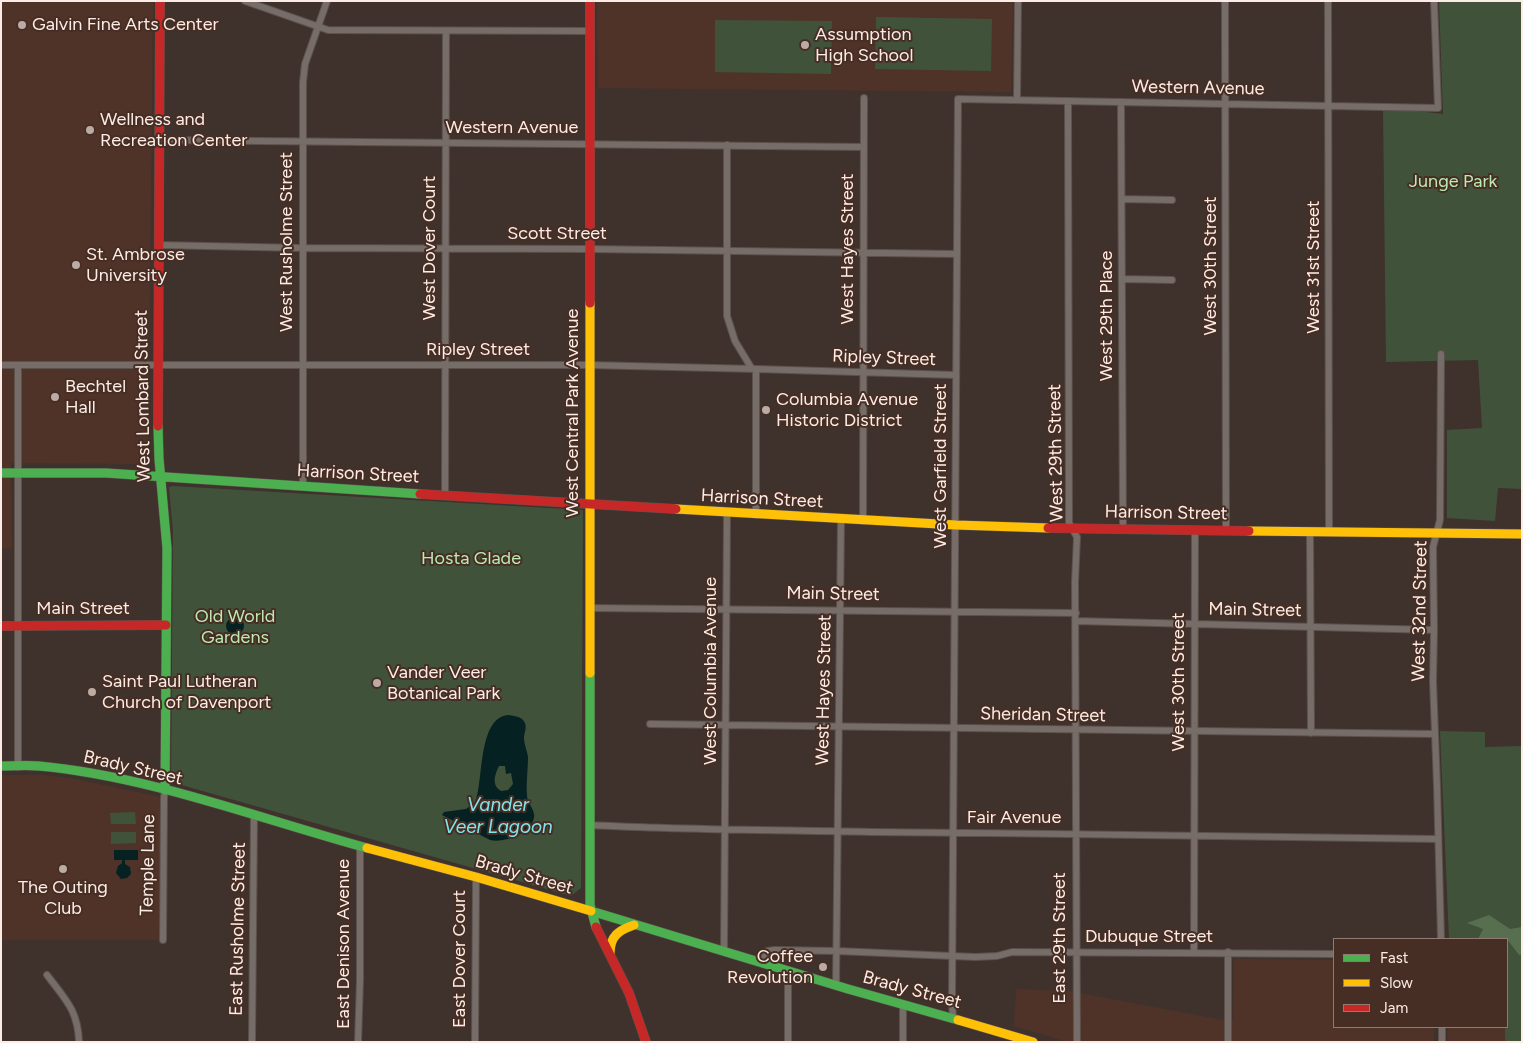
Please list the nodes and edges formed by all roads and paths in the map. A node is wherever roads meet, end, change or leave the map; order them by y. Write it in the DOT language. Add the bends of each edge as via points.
graph roads {
  1 [pos="160,1"];
  2 [pos="245,1"];
  3 [pos="327,1"];
  4 [pos="590,1"];
  5 [pos="1018,1"];
  6 [pos="1225,1"];
  7 [pos="1328,1"];
  8 [pos="1434,1"];
  9 [pos="318,28"];
  10 [pos="446,31"];
  11 [pos="590,32"];
  12 [pos="864,98"];
  13 [pos="958,98"];
  14 [pos="1017,100"];
  15 [pos="1068,101"];
  16 [pos="1121,102"];
  17 [pos="1225,104"];
  18 [pos="1327,106"];
  19 [pos="160,140"];
  20 [pos="302,142"];
  21 [pos="446,143"];
  22 [pos="589,144"];
  23 [pos="727,145"];
  24 [pos="863,147"];
  25 [pos="1122,199"];
  26 [pos="1172,200"];
  27 [pos="158,244"];
  28 [pos="302,248"];
  29 [pos="446,249"];
  30 [pos="589,249"];
  31 [pos="726,250"];
  32 [pos="863,252"];
  33 [pos="956,254"];
  34 [pos="1123,279"];
  35 [pos="1172,280"];
  36 [pos="1441,354"];
  37 [pos="1,365"];
  38 [pos="18,365"];
  39 [pos="444,365"];
  40 [pos="589,365"];
  41 [pos="158,366"];
  42 [pos="303,366"];
  43 [pos="754,369"];
  44 [pos="862,372"];
  45 [pos="955,375"];
  46 [pos="1,473"];
  47 [pos="19,473"];
  48 [pos="160,476"];
  49 [pos="303,487"];
  50 [pos="445,495"];
  51 [pos="591,504"];
  52 [pos="727,513"];
  53 [pos="756,515"];
  54 [pos="841,520"];
  55 [pos="863,521"];
  56 [pos="956,525"];
  57 [pos="1071,528"];
  58 [pos="1123,530"];
  59 [pos="1194,530"];
  60 [pos="1226,530"];
  61 [pos="1310,532"];
  62 [pos="1329,532"];
  63 [pos="1436,533"];
  64 [pos="1522,534"];
  65 [pos="590,608"];
  66 [pos="726,609"];
  67 [pos="840,611"];
  68 [pos="955,612"];
  69 [pos="1076,613"];
  70 [pos="1076,621"];
  71 [pos="166,625"];
  72 [pos="1194,625"];
  73 [pos="1,626"];
  74 [pos="19,626"];
  75 [pos="1311,627"];
  76 [pos="1434,630"];
  77 [pos="650,724"];
  78 [pos="725,725"];
  79 [pos="839,727"];
  80 [pos="954,729"];
  81 [pos="1076,730"];
  82 [pos="1194,732"];
  83 [pos="1311,733"];
  84 [pos="1435,734"];
  85 [pos="1,766"];
  86 [pos="18,767"];
  87 [pos="166,790"];
  88 [pos="254,816"];
  89 [pos="589,825"];
  90 [pos="725,830"];
  91 [pos="838,831"];
  92 [pos="953,833"];
  93 [pos="1076,834"];
  94 [pos="1194,834"];
  95 [pos="1438,839"];
  96 [pos="360,846"];
  97 [pos="476,877"];
  98 [pos="590,911"];
  99 [pos="634,924"];
  100 [pos="1441,938"];
  101 [pos="163,940"];
  102 [pos="724,951"];
  103 [pos="837,951"];
  104 [pos="1077,952"];
  105 [pos="1194,952"];
  106 [pos="1228,952"];
  107 [pos="1333,954"];
  108 [pos="610,956"];
  109 [pos="952,956"];
  110 [pos="762,962"];
  111 [pos="788,970"];
  112 [pos="47,975"];
  113 [pos="836,986"];
  114 [pos="903,1004"];
  115 [pos="953,1018"];
  116 [pos="1442,1028"];
  117 [pos="1019,1040"];
  118 [pos="79,1042"];
  119 [pos="252,1042"];
  120 [pos="358,1042"];
  121 [pos="475,1042"];
  122 [pos="646,1042"];
  123 [pos="788,1042"];
  124 [pos="903,1042"];
  125 [pos="1033,1042"];
  126 [pos="1077,1042"];
  127 [pos="1228,1042"];
  128 [pos="1442,1042"];
  1 -- 19 [label="main road, West Lombard Street"];
  2 -- 9 [label="street"];
  3 -- 9 [label="street, West Rusholme Street"];
  4 -- 11 [label="main road, West Central Park Avenue"];
  5 -- 14 [label="street"];
  6 -- 17 [label="street, West 30th Street"];
  7 -- 18 [label="street, West 31st Street"];
  8 -- 18 [label="street, Western Avenue" via="1438,108"];
  9 -- 10 [label="street"];
  9 -- 20 [label="street, West Rusholme Street" via="305,64"];
  10 -- 11 [label="street"];
  10 -- 21 [label="street, West Dover Court"];
  11 -- 22 [label="main road, West Central Park Avenue"];
  12 -- 24 [label="street, West Hayes Street"];
  13 -- 14 [label="street, Western Avenue"];
  13 -- 33 [label="street, West Garfield Street"];
  14 -- 15 [label="street, Western Avenue"];
  15 -- 16 [label="street, Western Avenue"];
  15 -- 57 [label="street, West 29th Street"];
  16 -- 17 [label="street, Western Avenue"];
  16 -- 25 [label="street, West 29th Place"];
  17 -- 18 [label="street, Western Avenue"];
  17 -- 60 [label="street, West 30th Street"];
  18 -- 62 [label="street, West 31st Street"];
  19 -- 20 [label="street, Western Avenue"];
  19 -- 27 [label="main road, West Lombard Street"];
  20 -- 21 [label="street, Western Avenue"];
  20 -- 28 [label="street, West Rusholme Street"];
  21 -- 22 [label="street, Western Avenue"];
  21 -- 29 [label="street, West Dover Court"];
  22 -- 23 [label="street, Western Avenue"];
  22 -- 30 [label="main road, West Central Park Avenue"];
  23 -- 24 [label="street, Western Avenue"];
  23 -- 31 [label="street"];
  24 -- 32 [label="street, West Hayes Street"];
  25 -- 26 [label="street"];
  25 -- 34 [label="street, West 29th Place"];
  27 -- 28 [label="street, Scott Street"];
  27 -- 41 [label="main road, West Lombard Street"];
  28 -- 29 [label="street, Scott Street"];
  28 -- 42 [label="street, West Rusholme Street"];
  29 -- 30 [label="street, Scott Street"];
  29 -- 39 [label="street, West Dover Court"];
  30 -- 31 [label="street, Scott Street"];
  30 -- 40 [label="main road, West Central Park Avenue"];
  31 -- 32 [label="street, Scott Street"];
  31 -- 43 [label="street" via="727,316 735,341"];
  32 -- 33 [label="street, Scott Street"];
  32 -- 44 [label="street, West Hayes Street"];
  33 -- 45 [label="street, West Garfield Street"];
  34 -- 35 [label="street"];
  34 -- 58 [label="street, West 29th Place"];
  36 -- 63 [label="street, West 32nd Street" via="1440,520"];
  37 -- 38 [label="street, Ripley Street"];
  38 -- 41 [label="street, Ripley Street"];
  38 -- 47 [label="street"];
  39 -- 40 [label="street, Ripley Street"];
  39 -- 42 [label="street, Ripley Street"];
  39 -- 50 [label="street, West Dover Court"];
  40 -- 43 [label="street, Ripley Street"];
  40 -- 51 [label="main road, West Central Park Avenue"];
  41 -- 42 [label="street, Ripley Street"];
  41 -- 48 [label="main road, West Lombard Street"];
  42 -- 49 [label="street, West Rusholme Street"];
  43 -- 44 [label="street, Ripley Street"];
  43 -- 53 [label="street"];
  44 -- 45 [label="street, Ripley Street"];
  44 -- 55 [label="street, West Hayes Street"];
  45 -- 56 [label="street, West Garfield Street"];
  46 -- 47 [label="main road, Harrison Street"];
  47 -- 48 [label="main road, Harrison Street"];
  47 -- 74 [label="street"];
  48 -- 49 [label="main road, Harrison Street"];
  48 -- 71 [label="main road, West Lombard Street" via="167,548"];
  49 -- 50 [label="main road, Harrison Street"];
  50 -- 51 [label="main road, Harrison Street"];
  51 -- 52 [label="main road, Harrison Street"];
  51 -- 65 [label="main road, West Central Park Avenue"];
  52 -- 53 [label="main road, Harrison Street"];
  52 -- 66 [label="street, West Columbia Avenue"];
  53 -- 54 [label="main road, Harrison Street"];
  54 -- 55 [label="main road, Harrison Street"];
  54 -- 67 [label="street, West Hayes Street"];
  55 -- 56 [label="main road, Harrison Street"];
  56 -- 57 [label="main road, Harrison Street"];
  56 -- 68 [label="street, West Garfield Street"];
  57 -- 58 [label="main road, Harrison Street"];
  57 -- 69 [label="street, West 29th Street" via="1076,537"];
  58 -- 59 [label="main road, Harrison Street"];
  59 -- 60 [label="main road, Harrison Street"];
  59 -- 72 [label="street, West 30th Street"];
  60 -- 61 [label="main road, Harrison Street"];
  61 -- 62 [label="main road, Harrison Street"];
  61 -- 75 [label="street"];
  62 -- 63 [label="main road, Harrison Street"];
  63 -- 64 [label="main road, Harrison Street"];
  63 -- 76 [label="street, West 32nd Street" via="1433,547"];
  65 -- 66 [label="street, Main Street"];
  65 -- 89 [label="main road, West Central Park Avenue"];
  66 -- 67 [label="street, Main Street"];
  66 -- 78 [label="street, West Columbia Avenue"];
  67 -- 68 [label="street, Main Street"];
  67 -- 79 [label="street, West Hayes Street"];
  68 -- 69 [label="street, Main Street"];
  68 -- 80 [label="street, West Garfield Street"];
  69 -- 70 [label="street, West 29th Street"];
  70 -- 72 [label="street, Main Street"];
  70 -- 81 [label="street, West 29th Street"];
  71 -- 74 [label="main road, Main Street"];
  71 -- 87 [label="main road, West Lombard Street"];
  72 -- 75 [label="street, Main Street"];
  72 -- 82 [label="street, West 30th Street"];
  73 -- 74 [label="main road, Main Street"];
  74 -- 86 [label="street"];
  75 -- 76 [label="street, Main Street"];
  75 -- 83 [label="street"];
  76 -- 84 [label="street, West 32nd Street"];
  77 -- 78 [label="street, Sheridan Street"];
  78 -- 79 [label="street, Sheridan Street"];
  78 -- 90 [label="street, West Columbia Avenue"];
  79 -- 80 [label="street, Sheridan Street"];
  79 -- 91 [label="street, West Hayes Street"];
  80 -- 81 [label="street, Sheridan Street"];
  80 -- 92 [label="street, West Garfield Street"];
  81 -- 82 [label="street, Sheridan Street"];
  81 -- 93 [label="street, West 29th Street"];
  82 -- 83 [label="street, Sheridan Street"];
  82 -- 94 [label="street, West 30th Street"];
  83 -- 84 [label="street, Sheridan Street"];
  84 -- 95 [label="street, West 32nd Street"];
  85 -- 86 [label="main road, Brady Street"];
  86 -- 87 [label="main road, Brady Street" via="87,772"];
  87 -- 88 [label="main road, Brady Street"];
  87 -- 101 [label="street, Temple Lane"];
  88 -- 96 [label="main road, Brady Street"];
  88 -- 119 [label="street, East Rusholme Street"];
  89 -- 90 [label="street, Fair Avenue"];
  89 -- 98 [label="main road, West Central Park Avenue"];
  90 -- 91 [label="street, Fair Avenue"];
  90 -- 102 [label="street, West Columbia Avenue"];
  91 -- 92 [label="street, Fair Avenue"];
  91 -- 103 [label="street, West Hayes Street"];
  92 -- 93 [label="street, Fair Avenue"];
  92 -- 109 [label="street, West Garfield Street"];
  93 -- 94 [label="street, Fair Avenue"];
  93 -- 104 [label="street, East 29th Street"];
  94 -- 95 [label="street, Fair Avenue"];
  94 -- 105 [label="street, West 30th Street"];
  95 -- 100 [label="street, West 32nd Street"];
  96 -- 97 [label="main road, Brady Street"];
  96 -- 120 [label="street, East Denison Avenue"];
  97 -- 98 [label="main road, Brady Street"];
  97 -- 121 [label="street, East Dover Court"];
  98 -- 99 [label="main road, Brady Street"];
  98 -- 108 [label="main road"];
  99 -- 102 [label="main road, Brady Street"];
  99 -- 108 [label="main road" via="613,935"];
  102 -- 110 [label="main road, Brady Street"];
  103 -- 109 [label="street, Dubuque Street"];
  103 -- 110 [label="street, Dubuque Street" via="770,950 764,954"];
  103 -- 113 [label="street, West Hayes Street"];
  104 -- 105 [label="street, Dubuque Street"];
  104 -- 109 [label="street, Dubuque Street"];
  104 -- 126 [label="street, East 29th Street"];
  105 -- 106 [label="street, Dubuque Street"];
  106 -- 107 [label="street, Dubuque Street"];
  106 -- 127 [label="street"];
  108 -- 122 [label="main road" via="637,1012"];
  109 -- 115 [label="street, West Garfield Street"];
  110 -- 111 [label="main road, Brady Street"];
  111 -- 113 [label="main road, Brady Street"];
  111 -- 123 [label="street"];
  112 -- 118 [label="street" via="73,1010"];
  113 -- 114 [label="main road, Brady Street"];
  114 -- 115 [label="main road, Brady Street"];
  114 -- 124 [label="street"];
  115 -- 117 [label="main road, Brady Street"];
  116 -- 128 [label="street"];
  117 -- 125 [label="main road, Brady Street"];
}
